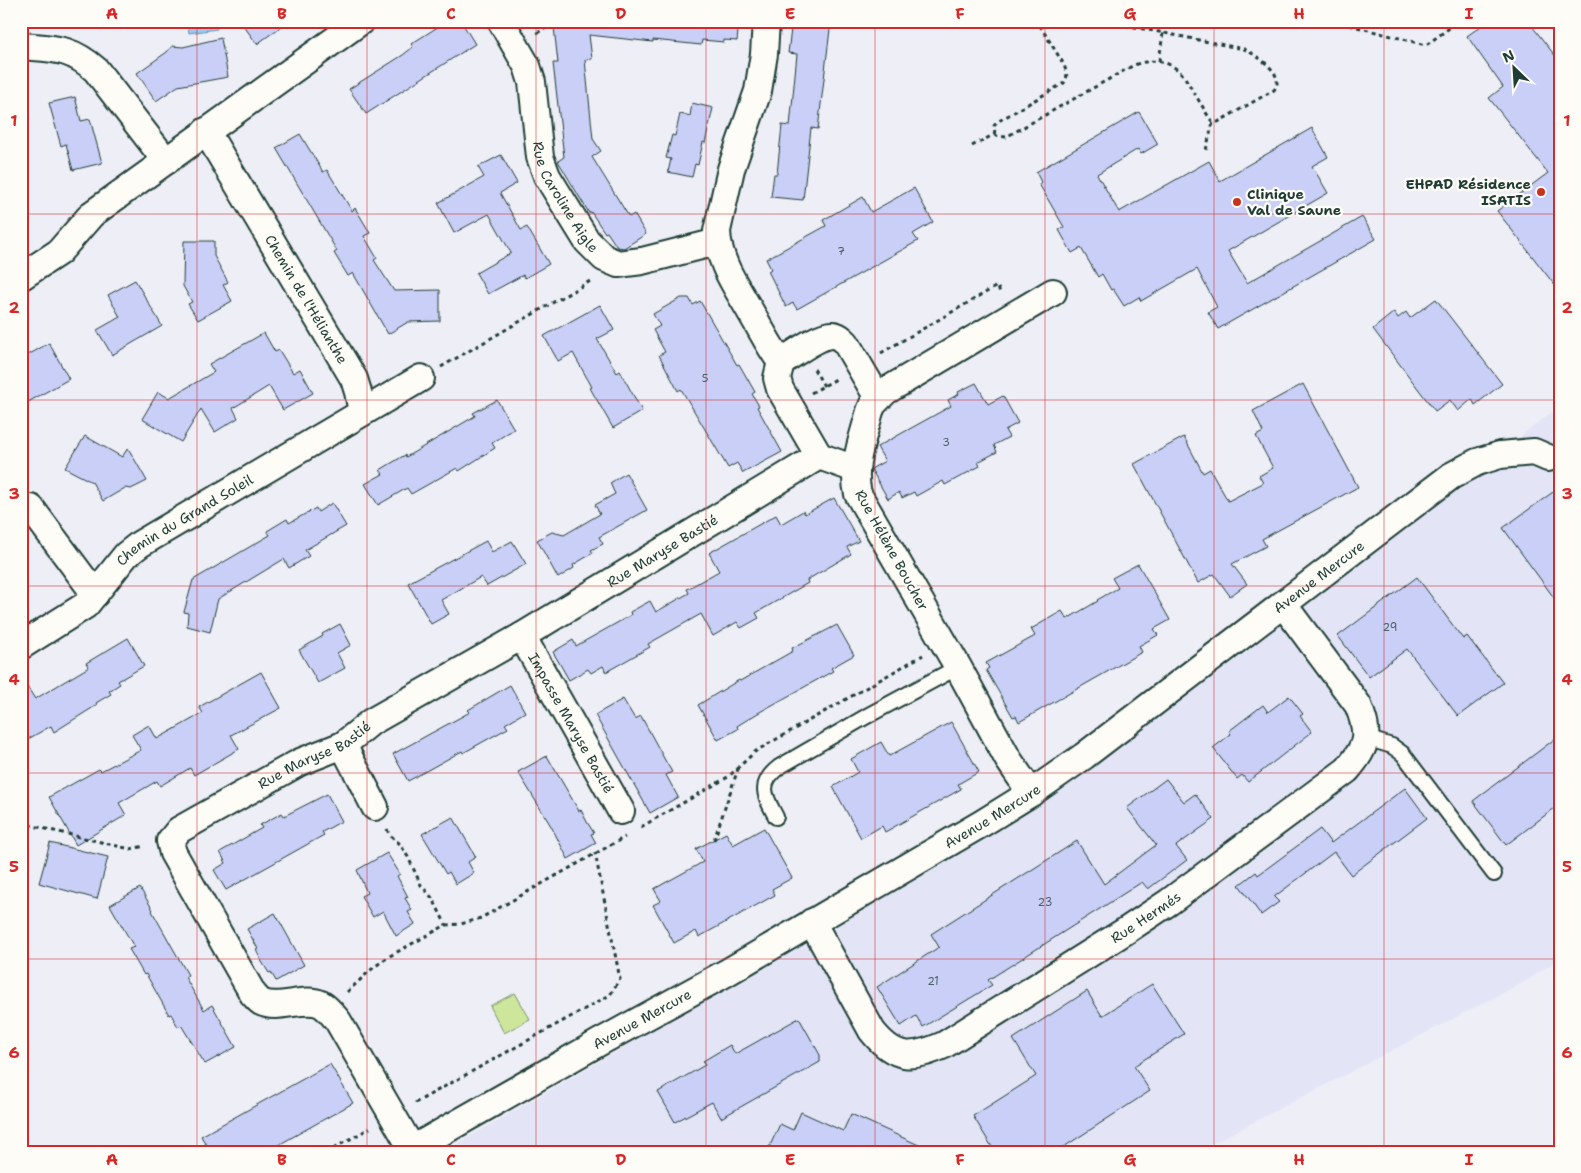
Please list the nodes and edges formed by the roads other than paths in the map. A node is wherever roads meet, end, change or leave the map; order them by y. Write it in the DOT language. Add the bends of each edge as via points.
graph roads {
  1 [pos="361,21"];
  2 [pos="501,21"];
  3 [pos="766,21"];
  4 [pos="21,46"];
  5 [pos="206,131"];
  6 [pos="166,161"];
  7 [pos="717,242"];
  8 [pos="21,277"];
  9 [pos="1052,292"];
  10 [pos="781,362"];
  11 [pos="421,378"];
  12 [pos="878,398"];
  13 [pos="362,412"];
  14 [pos="819,456"];
  15 [pos="1548,458"];
  16 [pos="856,469"];
  17 [pos="31,508"];
  18 [pos="95,594"];
  19 [pos="1283,604"];
  20 [pos="522,636"];
  21 [pos="21,646"];
  22 [pos="958,667"];
  23 [pos="1366,738"];
  24 [pos="342,746"];
  25 [pos="1030,793"];
  26 [pos="375,807"];
  27 [pos="621,811"];
  28 [pos="776,816"];
  29 [pos="1494,874"];
  30 [pos="812,922"];
  31 [pos="409,1150"];
  1 -- 5 [label="street"];
  2 -- 7 [label="street, Rue Caroline Aigle" via="527,66 532,82 540,157 547,176 587,241 604,258 618,264"];
  3 -- 7 [label="street" via="758,91 731,169"];
  4 -- 6 [label="street" via="66,51 87,62"];
  5 -- 6 [label="street"];
  5 -- 13 [label="street, Chemin de l'Hélianthe" via="354,379"];
  6 -- 8 [label="street" via="92,214 59,252"];
  7 -- 10 [label="street" via="728,273"];
  9 -- 12 [label="street, Rue Hélène Boucher"];
  10 -- 12 [label="street" via="821,338 839,337 846,343"];
  10 -- 14 [label="street" via="777,378 780,389"];
  11 -- 13 [label="street"];
  12 -- 16 [label="street, Rue Hélène Boucher" via="870,411"];
  13 -- 18 [label="street, Chemin du Grand Soleil" via="140,544 126,555"];
  14 -- 16 [label="street"];
  14 -- 20 [label="street, Rue Maryse Bastié"];
  15 -- 19 [label="street, Avenue Mercure" via="1534,452 1517,452 1477,462 1452,476"];
  16 -- 22 [label="street, Rue Hélène Boucher" via="858,494"];
  17 -- 18 [label="street"];
  18 -- 21 [label="street, Chemin du Grand Soleil" via="86,605"];
  19 -- 23 [label="street" via="1358,705 1365,723"];
  19 -- 25 [label="street, Avenue Mercure" via="1084,756"];
  20 -- 24 [label="street, Rue Maryse Bastié" via="371,722"];
  20 -- 27 [label="street, Impasse Maryse Bastié"];
  22 -- 25 [label="street, Rue Hélène Boucher"];
  22 -- 28 [label="lane" via="770,774 764,790"];
  23 -- 29 [label="lane" via="1392,746 1403,754"];
  23 -- 30 [label="street, Rue Hermés" via="1360,755 1347,770 1169,902 953,1040 924,1054 893,1052 882,1043 872,1031"];
  24 -- 26 [label="street"];
  24 -- 31 [label="street, Rue Maryse Bastié" via="300,762 179,830 170,841 173,853 253,994 262,1002 319,1003 330,1011 393,1116"];
  25 -- 30 [label="street, Avenue Mercure"];
  30 -- 31 [label="street, Avenue Mercure"];
}
